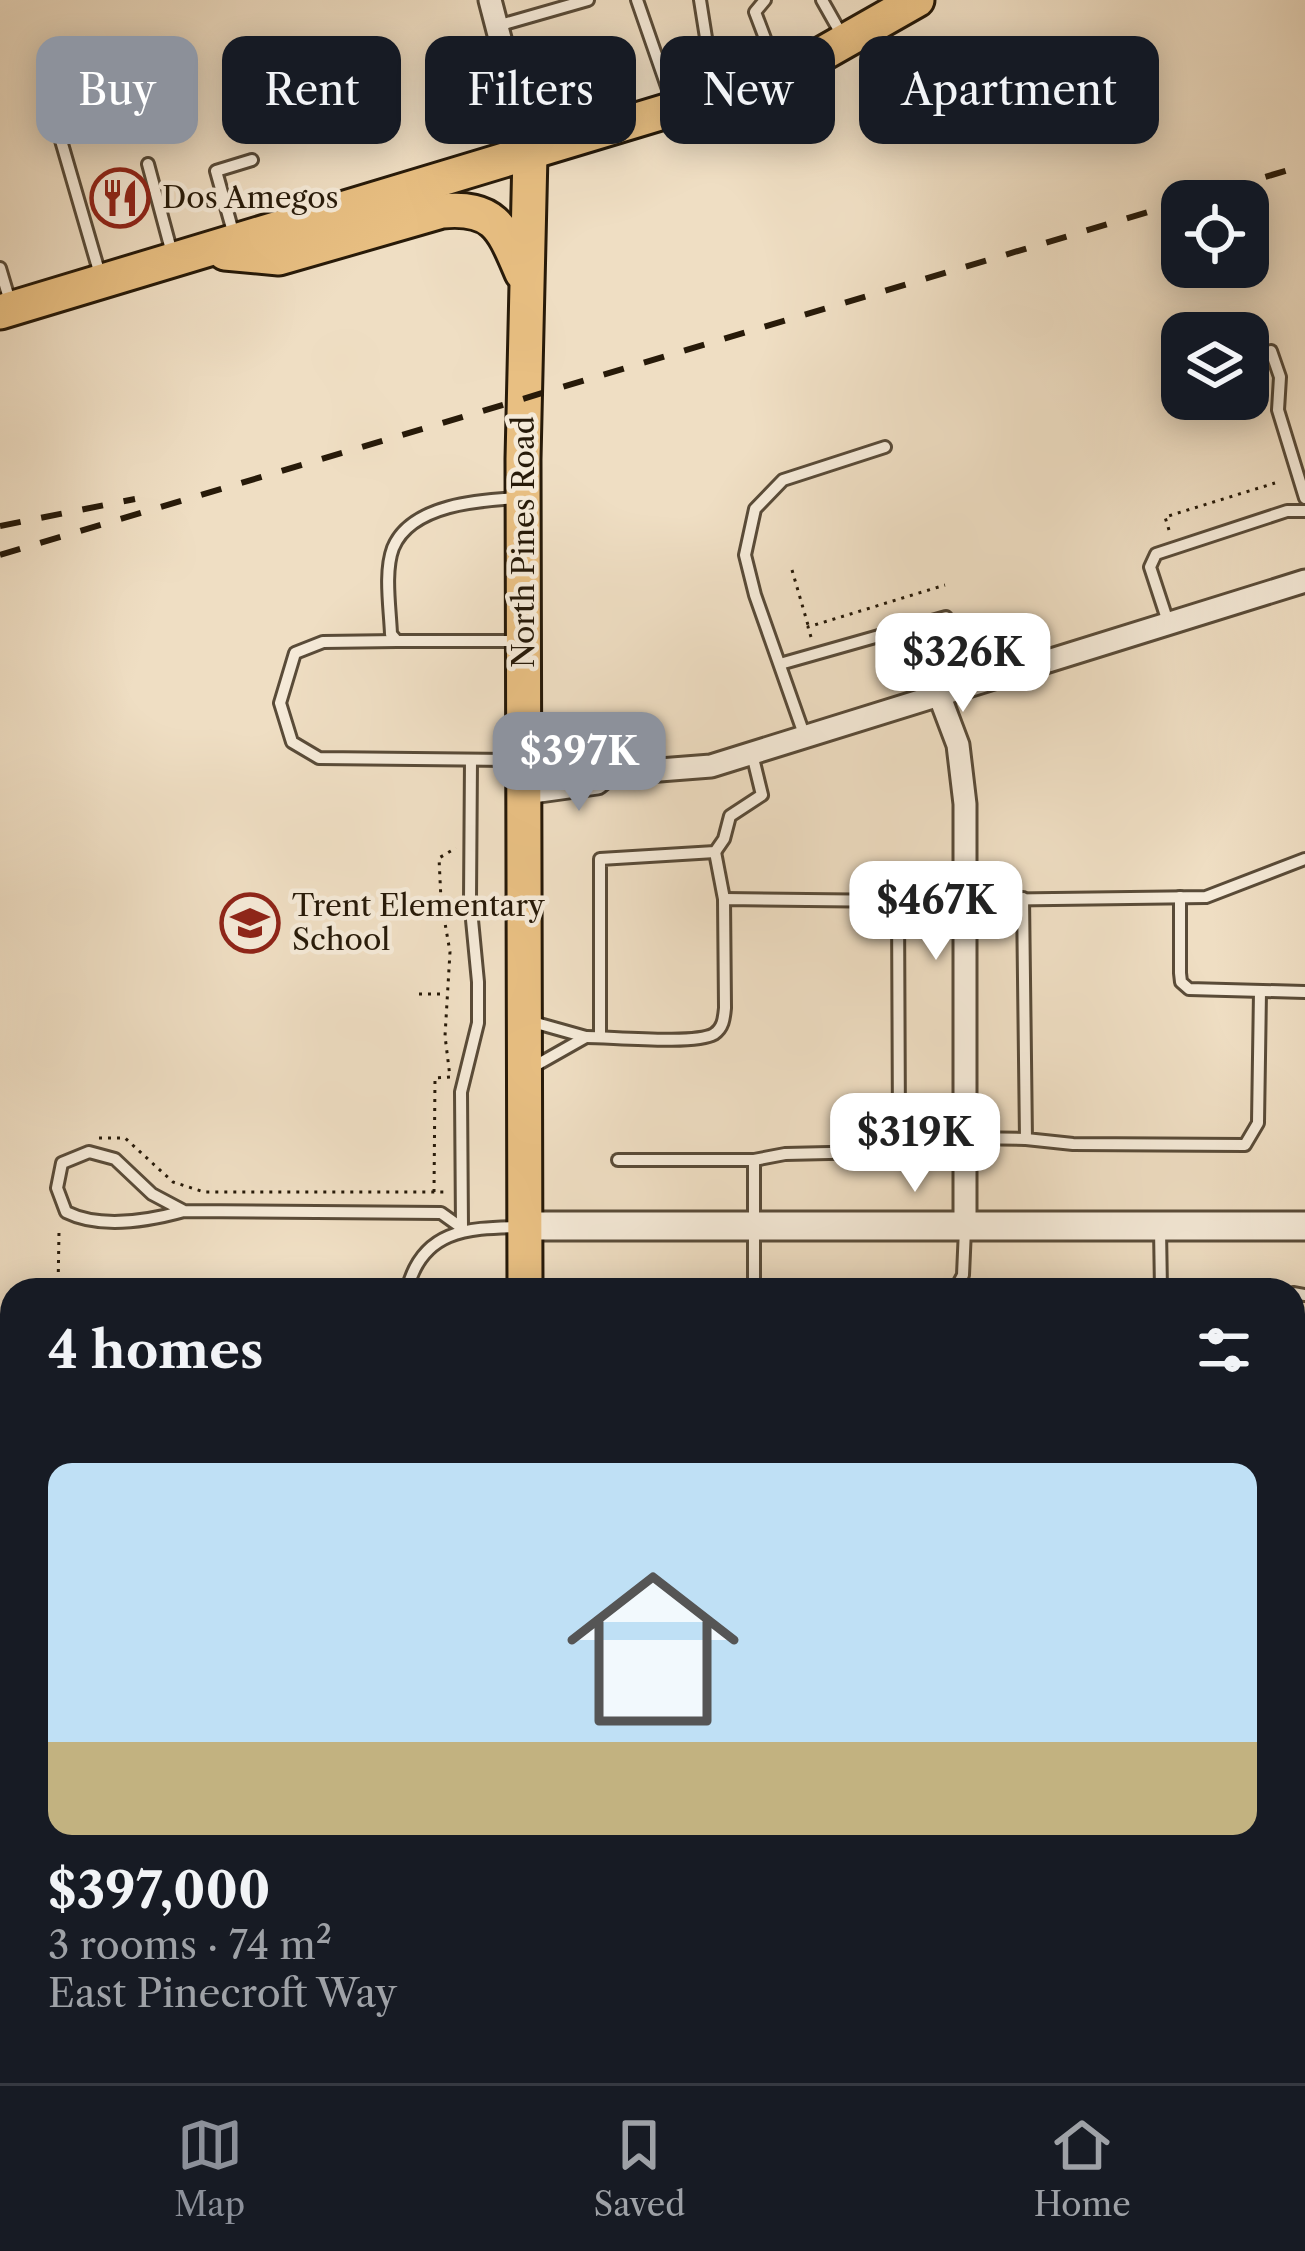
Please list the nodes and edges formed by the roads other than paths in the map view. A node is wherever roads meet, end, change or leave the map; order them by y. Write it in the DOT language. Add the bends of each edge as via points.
graph roads {
  1 [pos="490,0"];
  2 [pos="588,0"];
  3 [pos="638,0"];
  4 [pos="700,0"];
  5 [pos="765,0"];
  6 [pos="822,0"];
  7 [pos="903,5"];
  8 [pos="497,26"];
  9 [pos="706,36"];
  10 [pos="761,36"];
  11 [pos="846,41"];
  12 [pos="835,46"];
  13 [pos="660,64"];
  14 [pos="660,115"];
  15 [pos="62,144"];
  16 [pos="530,154"];
  17 [pos="252,160"];
  18 [pos="148,164"];
  19 [pos="205,251"];
  20 [pos="0,268"];
  21 [pos="102,282"];
  22 [pos="526,283"];
  23 [pos="6,310"];
  24 [pos="1271,350"];
  25 [pos="885,447"];
  26 [pos="523,497"];
  27 [pos="1305,498"];
  28 [pos="1305,511"];
  29 [pos="1305,580"];
  30 [pos="946,617"];
  31 [pos="1168,622"];
  32 [pos="397,641"];
  33 [pos="524,641"];
  34 [pos="780,664"];
  35 [pos="938,692"];
  36 [pos="805,737"];
  37 [pos="752,754"];
  38 [pos="471,760"];
  39 [pos="524,765"];
  40 [pos="608,774"];
  41 [pos="716,851"];
  42 [pos="1305,859"];
  43 [pos="1180,897"];
  44 [pos="1022,898"];
  45 [pos="724,899"];
  46 [pos="965,899"];
  47 [pos="898,901"];
  48 [pos="1260,992"];
  49 [pos="1305,992"];
  50 [pos="525,1021"];
  51 [pos="586,1036"];
  52 [pos="600,1037"];
  53 [pos="525,1071"];
  54 [pos="965,1138"];
  55 [pos="1026,1139"];
  56 [pos="618,1160"];
  57 [pos="754,1160"];
  58 [pos="184,1211"];
  59 [pos="525,1226"];
  60 [pos="752,1226"];
  61 [pos="965,1226"];
  62 [pos="1160,1226"];
  63 [pos="1305,1226"];
  64 [pos="462,1228"];
  65 [pos="963,1276"];
  66 [pos="410,1278"];
  67 [pos="525,1278"];
  68 [pos="754,1278"];
  69 [pos="1161,1278"];
  1 -- 8 [label="street"];
  2 -- 8 [label="lane"];
  3 -- 13 [label="lane"];
  4 -- 9 [label="lane"];
  5 -- 10 [label="lane" via="754,12"];
  6 -- 11 [label="lane"];
  7 -- 11 [label="main road"];
  8 -- 16 [label="street"];
  11 -- 12 [label="main road"];
  14 -- 16 [label="main road"];
  15 -- 21 [label="lane"];
  16 -- 19 [label="main road"];
  16 -- 22 [label="main road, North Pines Road"];
  17 -- 19 [label="lane" via="217,171"];
  18 -- 19 [label="lane"];
  19 -- 21 [label="main road"];
  19 -- 22 [label="main road" via="279,258 468,209 505,233"];
  20 -- 23 [label="lane"];
  21 -- 23 [label="main road"];
  22 -- 26 [label="main road, North Pines Road"];
  24 -- 27 [label="lane" via="1278,410"];
  25 -- 34 [label="lane" via="783,480 755,509 746,555"];
  26 -- 32 [label="lane" via="454,504 401,535 390,566"];
  26 -- 33 [label="main road, North Pines Road"];
  28 -- 31 [label="lane" via="1151,558"];
  29 -- 31 [label="street"];
  30 -- 34 [label="lane"];
  31 -- 35 [label="street"];
  32 -- 33 [label="lane"];
  32 -- 38 [label="lane" via="323,642 295,653 280,703 292,742 319,758"];
  33 -- 39 [label="main road, North Pines Road"];
  34 -- 36 [label="lane"];
  35 -- 36 [label="street"];
  35 -- 46 [label="street" via="958,745"];
  36 -- 37 [label="street"];
  37 -- 40 [label="street" via="711,766"];
  37 -- 41 [label="lane" via="762,795 730,817"];
  38 -- 39 [label="lane"];
  38 -- 64 [label="lane" via="478,1023 461,1092"];
  39 -- 40 [label="street" via="560,760 597,764"];
  39 -- 40 [label="street" via="597,783"];
  39 -- 50 [label="main road, North Pines Road"];
  41 -- 45 [label="lane"];
  41 -- 52 [label="lane" via="601,859"];
  42 -- 43 [label="lane" via="1206,897"];
  43 -- 44 [label="lane"];
  43 -- 48 [label="lane" via="1181,982"];
  44 -- 46 [label="lane"];
  44 -- 55 [label="lane"];
  45 -- 47 [label="lane"];
  45 -- 52 [label="lane" via="723,1024 715,1034"];
  46 -- 47 [label="lane"];
  46 -- 54 [label="street"];
  47 -- 57 [label="lane" via="898,1130 873,1152"];
  48 -- 49 [label="lane"];
  48 -- 55 [label="lane" via="1258,1123 1245,1145"];
  50 -- 51 [label="lane"];
  50 -- 53 [label="main road, North Pines Road"];
  51 -- 52 [label="lane"];
  51 -- 53 [label="lane"];
  53 -- 59 [label="main road, North Pines Road"];
  54 -- 55 [label="lane"];
  54 -- 61 [label="street"];
  56 -- 57 [label="lane"];
  57 -- 60 [label="lane"];
  58 -- 58 [label="lane" via="115,1159 89,1152 62,1163 57,1188 66,1212 82,1220"];
  58 -- 64 [label="lane" via="441,1213"];
  59 -- 60 [label="street"];
  59 -- 64 [label="lane"];
  59 -- 67 [label="main road, North Pines Road"];
  60 -- 61 [label="street"];
  60 -- 68 [label="lane"];
  61 -- 62 [label="street"];
  61 -- 65 [label="lane"];
  62 -- 63 [label="street"];
  62 -- 69 [label="lane"];
  64 -- 66 [label="lane"];
}
